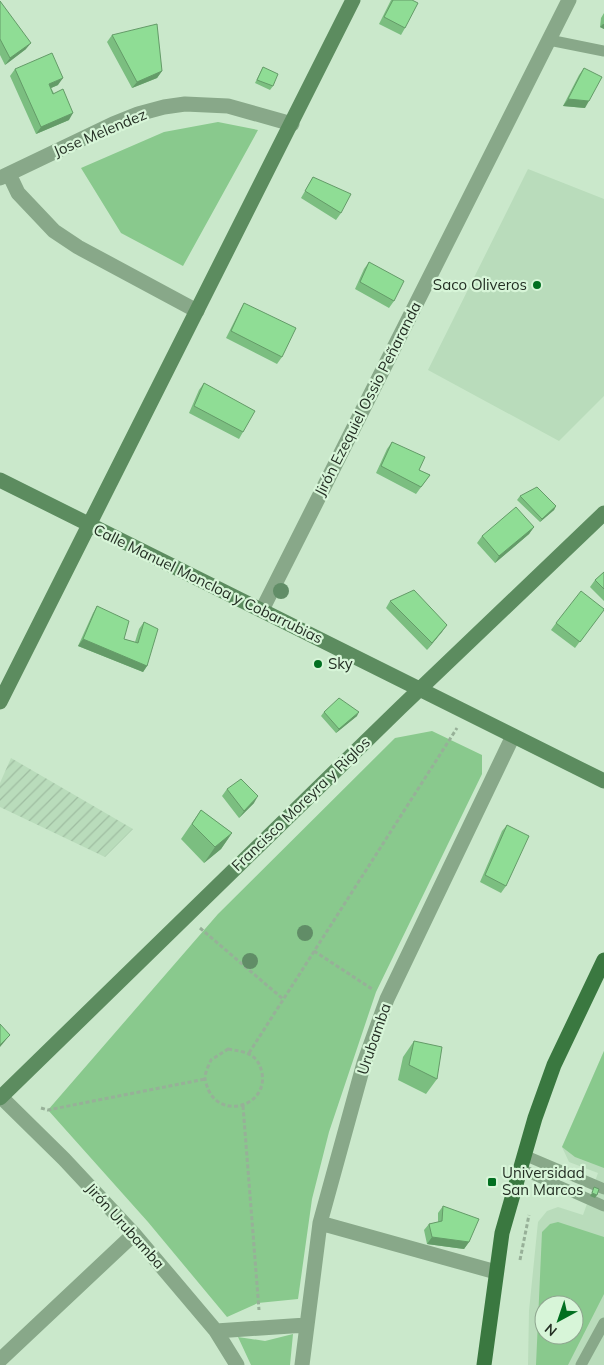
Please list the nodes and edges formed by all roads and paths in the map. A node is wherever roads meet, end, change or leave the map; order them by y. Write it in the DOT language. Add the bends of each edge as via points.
graph roads {
  1 [pos="353,0"];
  2 [pos="569,0"];
  3 [pos="549,40"];
  4 [pos="604,51"];
  5 [pos="292,124"];
  6 [pos="4,176"];
  7 [pos="197,311"];
  8 [pos="0,480"];
  9 [pos="604,513"];
  10 [pos="89,524"];
  11 [pos="262,610"];
  12 [pos="420,689"];
  13 [pos="0,702"];
  14 [pos="467,713"];
  15 [pos="513,736"];
  16 [pos="604,781"];
  17 [pos="187,916"];
  18 [pos="314,951"];
  19 [pos="604,960"];
  20 [pos="283,999"];
  21 [pos="387,999"];
  22 [pos="249,1052"];
  23 [pos="205,1079"];
  24 [pos="0,1098"];
  25 [pos="243,1106"];
  26 [pos="39,1108"];
  27 [pos="522,1162"];
  28 [pos="604,1189"];
  29 [pos="604,1206"];
  30 [pos="320,1223"];
  31 [pos="134,1234"];
  32 [pos="496,1272"];
  33 [pos="604,1322"];
  34 [pos="306,1325"];
  35 [pos="261,1328"];
  36 [pos="216,1330"];
  37 [pos="0,1360"];
  38 [pos="237,1365"];
  39 [pos="302,1365"];
  40 [pos="484,1365"];
  41 [pos="581,1365"];
  1 -- 5 [label="street"];
  2 -- 3 [label="street, Jirón Ezequiel Ossio Peñaranda"];
  3 -- 4 [label="lane"];
  3 -- 11 [label="street, Jirón Ezequiel Ossio Peñaranda"];
  5 -- 6 [label="street, Jose Melendez" via="228,106 185,104 164,107 113,124"];
  5 -- 7 [label="street"];
  6 -- 7 [label="street" via="54,231"];
  7 -- 10 [label="street"];
  8 -- 10 [label="street, Calle Manuel Moncloa y Cobarrubias"];
  9 -- 12 [label="street, Francisco Moreyra y Riglos"];
  10 -- 11 [label="street, Calle Manuel Moncloa y Cobarrubias"];
  10 -- 13 [label="street"];
  11 -- 12 [label="street, Calle Manuel Moncloa y Cobarrubias"];
  12 -- 14 [label="street, Calle Manuel Moncloa y Cobarrubias"];
  12 -- 17 [label="street, Francisco Moreyra y Riglos"];
  14 -- 15 [label="street, Calle Manuel Moncloa y Cobarrubias"];
  14 -- 18 [label="path"];
  15 -- 16 [label="street, Calle Manuel Moncloa y Cobarrubias"];
  15 -- 21 [label="street, Urubamba"];
  17 -- 20 [label="path"];
  17 -- 24 [label="street, Francisco Moreyra y Riglos"];
  18 -- 20 [label="path"];
  18 -- 21 [label="path"];
  19 -- 27 [label="main road" via="554,1065"];
  20 -- 22 [label="path"];
  21 -- 30 [label="street, Urubamba" via="364,1063"];
  22 -- 23 [label="path" via="228,1049 211,1060"];
  22 -- 25 [label="path" via="260,1064 263,1081 257,1096"];
  23 -- 25 [label="path" via="211,1096 225,1106"];
  23 -- 26 [label="path" via="48,1110"];
  24 -- 31 [label="street, Jirón Urubamba" via="64,1159"];
  25 -- 35 [label="path"];
  27 -- 28 [label="lane"];
  27 -- 29 [label="lane"];
  27 -- 32 [label="main road" via="502,1233"];
  30 -- 32 [label="street"];
  30 -- 34 [label="street, Urubamba"];
  31 -- 36 [label="street, Jirón Urubamba"];
  31 -- 37 [label="street"];
  32 -- 40 [label="main road"];
  33 -- 41 [label="lane"];
  34 -- 35 [label="street"];
  34 -- 39 [label="street, Urubamba"];
  35 -- 36 [label="street"];
  36 -- 38 [label="street, Jirón Urubamba"];
}
